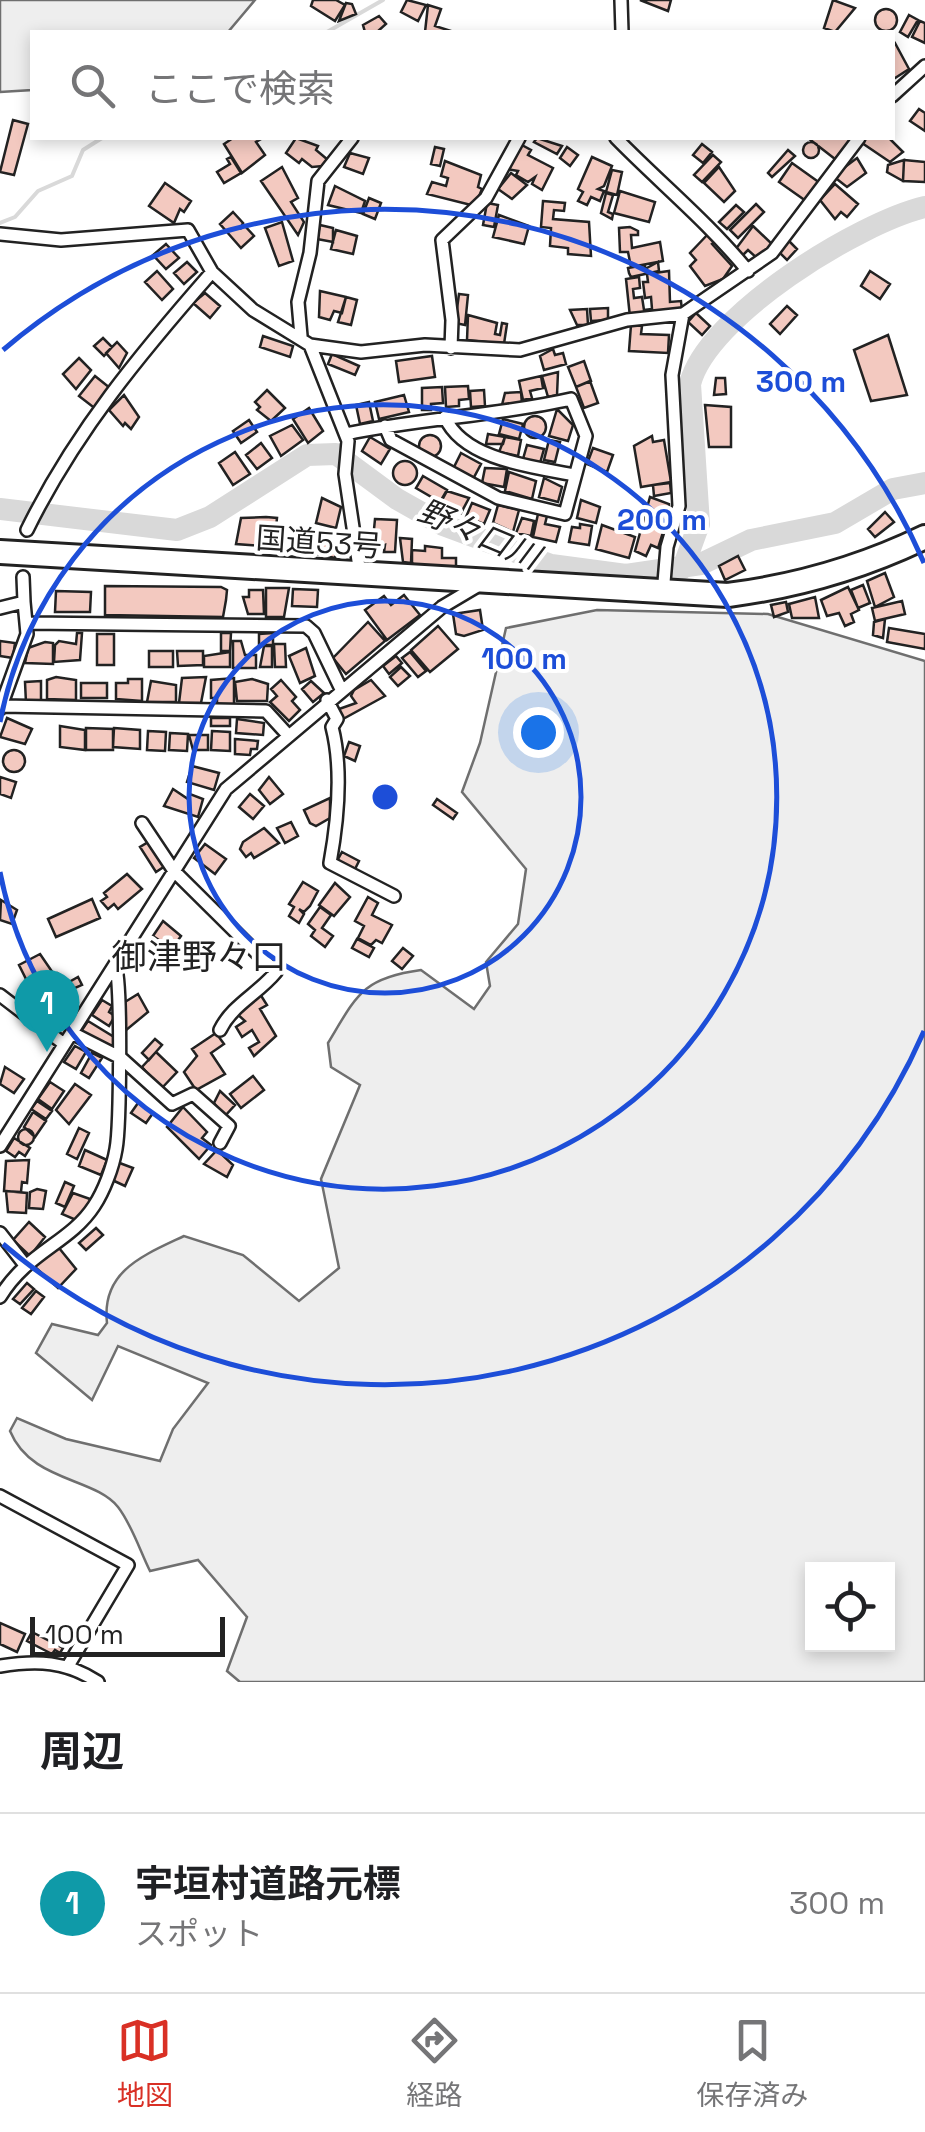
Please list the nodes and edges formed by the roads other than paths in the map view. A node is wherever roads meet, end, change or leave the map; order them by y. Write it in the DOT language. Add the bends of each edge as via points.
graph roads {
  1 [pos="622,0"];
  2 [pos="622,30"];
  3 [pos="925,66"];
  4 [pos="895,93"];
  5 [pos="350,140"];
  6 [pos="518,140"];
  7 [pos="618,140"];
  8 [pos="858,140"];
  9 [pos="0,234"];
  10 [pos="748,270"];
  11 [pos="212,272"];
  12 [pos="683,314"];
  13 [pos="306,340"];
  14 [pos="451,348"];
  15 [pos="446,416"];
  16 [pos="385,426"];
  17 [pos="347,438"];
  18 [pos="575,475"];
  19 [pos="29,526"];
  20 [pos="925,537"];
  21 [pos="0,552"];
  22 [pos="360,574"];
  23 [pos="23,577"];
  24 [pos="482,582"];
  25 [pos="664,586"];
  26 [pos="24,602"];
  27 [pos="0,608"];
  28 [pos="28,623"];
  29 [pos="341,690"];
  30 [pos="327,700"];
  31 [pos="1,707"];
  32 [pos="287,734"];
  33 [pos="142,823"];
  34 [pos="174,871"];
  35 [pos="394,896"];
  36 [pos="115,965"];
  37 [pos="0,995"];
  38 [pos="220,1030"];
  39 [pos="68,1038"];
  40 [pos="121,1058"];
  41 [pos="220,1143"];
  42 [pos="0,1146"];
  43 [pos="0,1232"];
  44 [pos="24,1265"];
  45 [pos="0,1297"];
  46 [pos="0,1496"];
  47 [pos="0,1666"];
  48 [pos="68,1666"];
  49 [pos="98,1682"];
  1 -- 2 [label="street"];
  3 -- 4 [label="street"];
  5 -- 13 [label="street" via="318,181 298,302"];
  6 -- 14 [label="street" via="486,198 442,240"];
  7 -- 10 [label="street" via="712,226"];
  8 -- 10 [label="street" via="794,229"];
  9 -- 11 [label="street" via="61,240 188,230"];
  10 -- 12 [label="street"];
  11 -- 13 [label="street" via="253,310"];
  11 -- 19 [label="street" via="128,367 65,456"];
  12 -- 14 [label="street" via="626,320 520,350"];
  12 -- 25 [label="street" via="672,375 679,506"];
  13 -- 14 [label="street" via="361,352"];
  13 -- 17 [label="street"];
  15 -- 16 [label="street"];
  15 -- 18 [label="street" via="451,431 502,460"];
  15 -- 18 [label="street" via="572,399 586,436"];
  16 -- 17 [label="street"];
  16 -- 18 [label="street" via="391,440 498,498 565,514"];
  17 -- 22 [label="street" via="345,474"];
  20 -- 25 [label="highway, 国道53号" via="787,588 728,595"];
  21 -- 22 [label="highway, 国道53号"];
  22 -- 24 [label="highway, 国道53号"];
  23 -- 26 [label="street"];
  24 -- 25 [label="highway, 国道53号"];
  24 -- 29 [label="street"];
  26 -- 27 [label="street"];
  26 -- 28 [label="street"];
  28 -- 29 [label="street" via="306,626"];
  28 -- 31 [label="street"];
  29 -- 30 [label="street"];
  30 -- 32 [label="street"];
  30 -- 35 [label="street" via="337,719 332,727 338,752 330,863"];
  31 -- 32 [label="street" via="266,711"];
  32 -- 34 [label="street" via="226,789"];
  33 -- 34 [label="street"];
  34 -- 36 [label="street"];
  34 -- 38 [label="street" via="276,972 228,1013"];
  36 -- 39 [label="street"];
  36 -- 40 [label="street"];
  37 -- 39 [label="street"];
  39 -- 40 [label="street"];
  39 -- 42 [label="street"];
  40 -- 41 [label="street" via="172,1104 193,1094 228,1126"];
  40 -- 44 [label="street" via="117,1144 99,1197 79,1224"];
  43 -- 44 [label="street"];
  44 -- 45 [label="street"];
  46 -- 48 [label="street" via="128,1565"];
  47 -- 48 [label="street"];
  48 -- 49 [label="street"];
}
